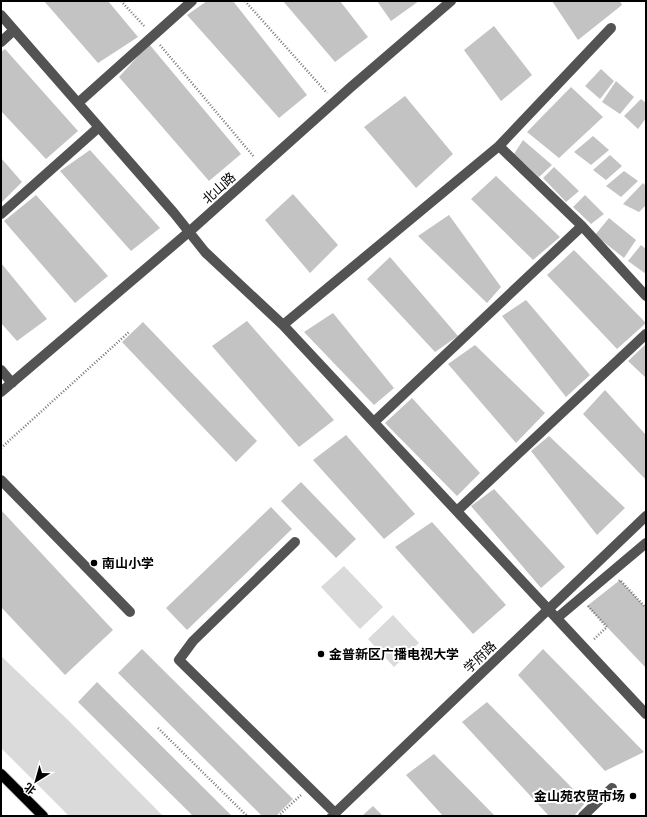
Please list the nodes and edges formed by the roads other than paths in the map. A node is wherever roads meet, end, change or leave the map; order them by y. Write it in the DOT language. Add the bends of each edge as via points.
graph roads {
  1 [pos="192,1"];
  2 [pos="451,1"];
  3 [pos="1,15"];
  4 [pos="611,28"];
  5 [pos="14,30"];
  6 [pos="1,42"];
  7 [pos="78,103"];
  8 [pos="99,127"];
  9 [pos="499,146"];
  10 [pos="1,214"];
  11 [pos="582,226"];
  12 [pos="190,231"];
  13 [pos="646,296"];
  14 [pos="283,325"];
  15 [pos="646,334"];
  16 [pos="1,370"];
  17 [pos="12,383"];
  18 [pos="1,392"];
  19 [pos="374,422"];
  20 [pos="1,480"];
  21 [pos="457,511"];
  22 [pos="646,516"];
  23 [pos="295,542"];
  24 [pos="646,543"];
  25 [pos="549,609"];
  26 [pos="130,612"];
  27 [pos="557,618"];
  28 [pos="646,714"];
  29 [pos="1,774"];
  30 [pos="612,788"];
  31 [pos="334,814"];
  32 [pos="43,816"];
  33 [pos="583,816"];
  1 -- 7 [label="street"];
  2 -- 12 [label="street, 北山路"];
  3 -- 5 [label="street"];
  4 -- 9 [label="street"];
  5 -- 6 [label="street"];
  5 -- 7 [label="street"];
  7 -- 8 [label="street"];
  8 -- 10 [label="street"];
  8 -- 12 [label="street"];
  9 -- 11 [label="street"];
  9 -- 14 [label="street"];
  11 -- 13 [label="street"];
  11 -- 19 [label="street"];
  12 -- 14 [label="street" via="205,252"];
  12 -- 17 [label="street, 北山路"];
  14 -- 19 [label="street"];
  15 -- 21 [label="street"];
  16 -- 17 [label="street"];
  17 -- 18 [label="street, 北山路"];
  19 -- 21 [label="street"];
  20 -- 26 [label="street"];
  21 -- 25 [label="street"];
  22 -- 25 [label="street, 学府路"];
  23 -- 31 [label="street" via="193,641 179,660"];
  24 -- 27 [label="street"];
  25 -- 27 [label="street"];
  25 -- 31 [label="street, 学府路"];
  27 -- 28 [label="street"];
  29 -- 32 [label="main road"];
  30 -- 33 [label="street"];
}
